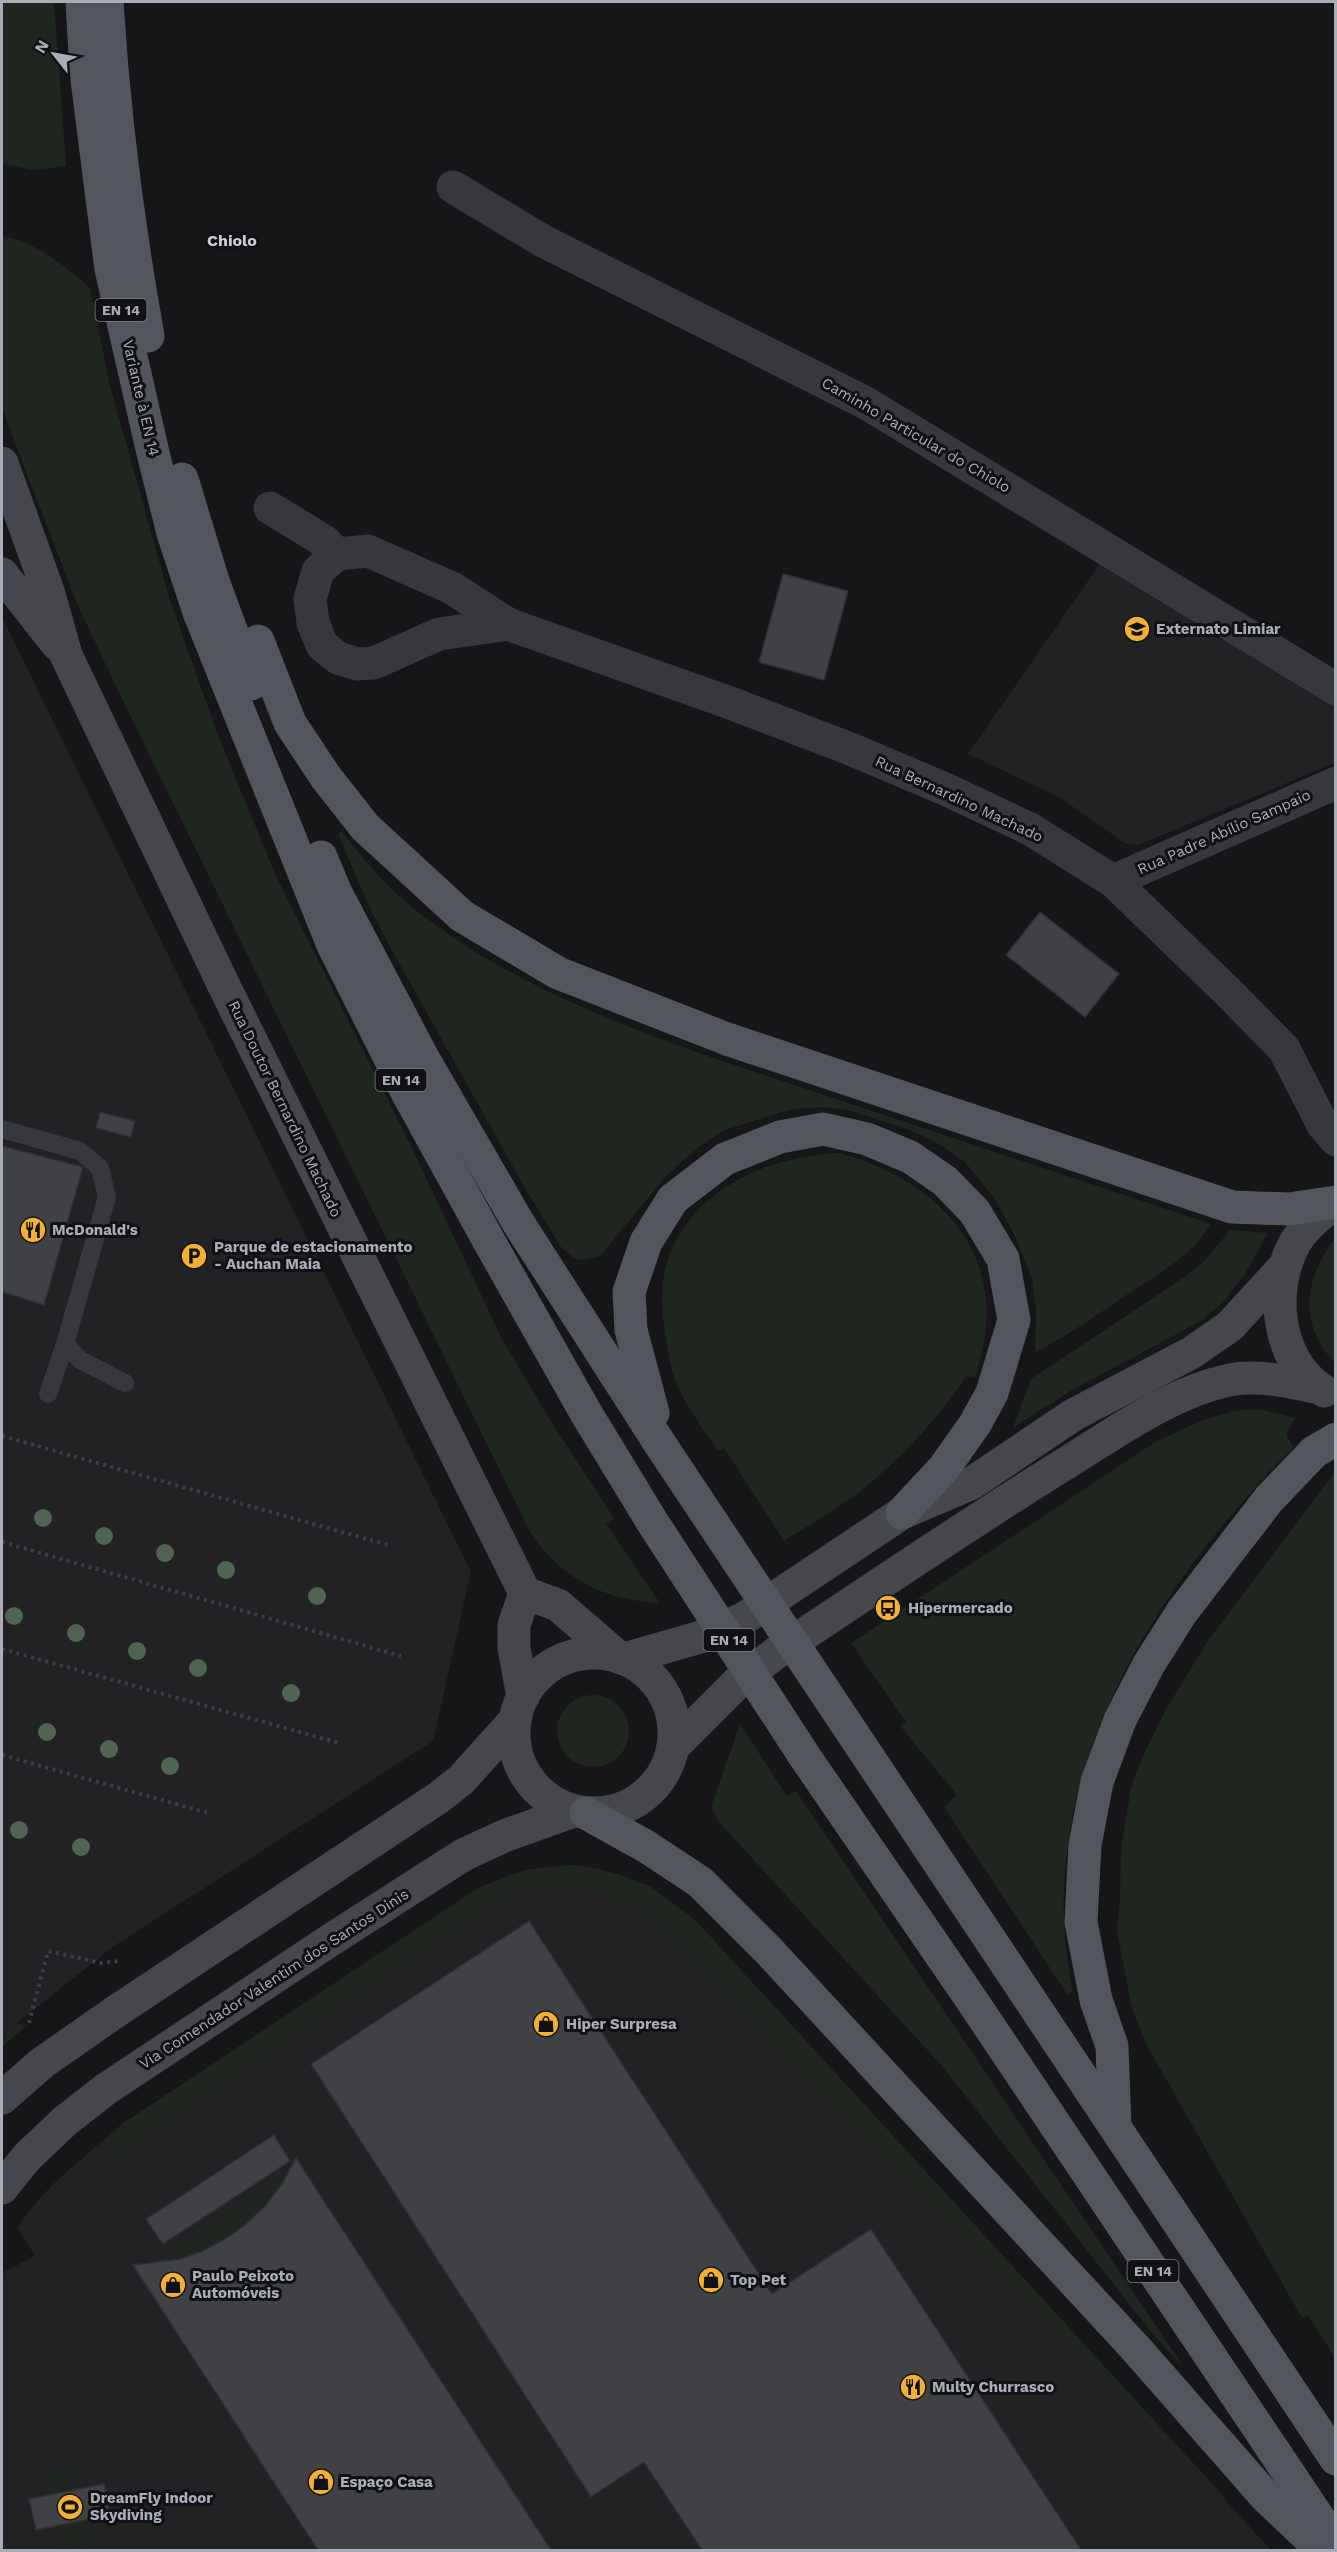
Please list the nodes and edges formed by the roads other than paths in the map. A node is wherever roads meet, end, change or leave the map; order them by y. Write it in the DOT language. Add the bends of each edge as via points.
graph roads {
  1 [pos="82,2"];
  2 [pos="107,2"];
  3 [pos="453,187"];
  4 [pos="2,463"];
  5 [pos="270,508"];
  6 [pos="337,554"];
  7 [pos="2,574"];
  8 [pos="213,581"];
  9 [pos="508,624"];
  10 [pos="66,655"];
  11 [pos="1335,689"];
  12 [pos="1335,783"];
  13 [pos="1113,881"];
  14 [pos="2,1129"];
  15 [pos="1335,1140"];
  16 [pos="1335,1202"];
  17 [pos="1285,1266"];
  18 [pos="65,1344"];
  19 [pos="125,1383"];
  20 [pos="1327,1393"];
  21 [pos="48,1394"];
  22 [pos="1335,1439"];
  23 [pos="662,1447"];
  24 [pos="902,1513"];
  25 [pos="525,1593"];
  26 [pos="621,1658"];
  27 [pos="519,1708"];
  28 [pos="673,1747"];
  29 [pos="580,1812"];
  30 [pos="2,2098"];
  31 [pos="1115,2126"];
  32 [pos="2,2188"];
  33 [pos="1335,2459"];
  34 [pos="1335,2544"];
  35 [pos="1322,2550"];
  1 -- 34 [label="main road, Variante à EN 14 / EN 14" via="86,72 111,269 173,533 199,612 333,945 408,1094 490,1243 653,1523 805,1757"];
  2 -- 8 [label="main road, Variante à EN 14 / EN 14" via="117,135 134,259 191,511"];
  3 -- 11 [label="street, Caminho Particular do Chiolo" via="543,240 866,402"];
  4 -- 10 [label="main road, Rua Doutor Bernardino Machado" via="48,591"];
  5 -- 6 [label="street" via="324,541"];
  6 -- 9 [label="street, Rua Bernardino Machado" via="368,551 452,588"];
  6 -- 9 [label="street, Rua Bernardino Machado" via="318,571 310,599 313,623 322,645 338,658 357,664 374,663 439,634"];
  7 -- 10 [label="main road, Rua Doutor Bernardino Machado"];
  8 -- 16 [label="main road" via="249,618 290,723 325,777 365,827 462,916 558,973 727,1039 1232,1207 1289,1209"];
  8 -- 23 [label="main road, EN 14" via="274,748 336,893 423,1058 519,1224"];
  9 -- 13 [label="street, Rua Bernardino Machado" via="733,704 945,789 1030,829"];
  10 -- 25 [label="main road, Rua Doutor Bernardino Machado"];
  12 -- 13 [label="street, Rua Padre Abílio Sampaio"];
  13 -- 15 [label="street, Rua Bernardino Machado" via="1284,1049 1323,1125"];
  14 -- 18 [label="lane" via="80,1151 100,1168 107,1197"];
  16 -- 17 [label="main road" via="1296,1241"];
  17 -- 20 [label="main road" via="1279,1292 1287,1345 1300,1369"];
  17 -- 24 [label="main road" via="1230,1326 1191,1353 1073,1415 972,1483"];
  18 -- 19 [label="lane" via="80,1360"];
  18 -- 21 [label="lane"];
  20 -- 28 [label="main road" via="1284,1380 1231,1379 1194,1391 1132,1422 776,1653 740,1680"];
  22 -- 31 [label="main road" via="1314,1452 1269,1499 1182,1612 1120,1720 1097,1782 1085,1845 1081,1922 1096,2000 1112,2046"];
  23 -- 24 [label="main road" via="631,1330 629,1292 646,1242 673,1199 725,1159 780,1137 822,1130 867,1139 910,1157 945,1181 975,1212 1003,1259 1014,1320 992,1393 975,1424 944,1468"];
  23 -- 31 [label="main road, EN 14"];
  24 -- 26 [label="main road" via="746,1617 711,1634"];
  25 -- 26 [label="main road" via="558,1605"];
  25 -- 27 [label="main road" via="514,1625"];
  26 -- 27 [label="main road" via="603,1654 571,1657 543,1672"];
  26 -- 28 [label="main road" via="647,1673 664,1694 673,1720"];
  27 -- 29 [label="main road" via="514,1737 517,1754 532,1784 558,1806"];
  27 -- 30 [label="main road" via="461,1780 438,1798 106,2018 42,2063"];
  28 -- 29 [label="main road" via="667,1766 642,1797 606,1813"];
  29 -- 32 [label="main road, Via Comendador Valentim dos Santos Dinis" via="504,1836 462,1855 329,1941 106,2090 65,2121 27,2157"];
  29 -- 35 [label="main road" via="647,1847 700,1882 769,1951 1138,2351 1266,2497"];
  31 -- 33 [label="main road, EN 14"];
}
